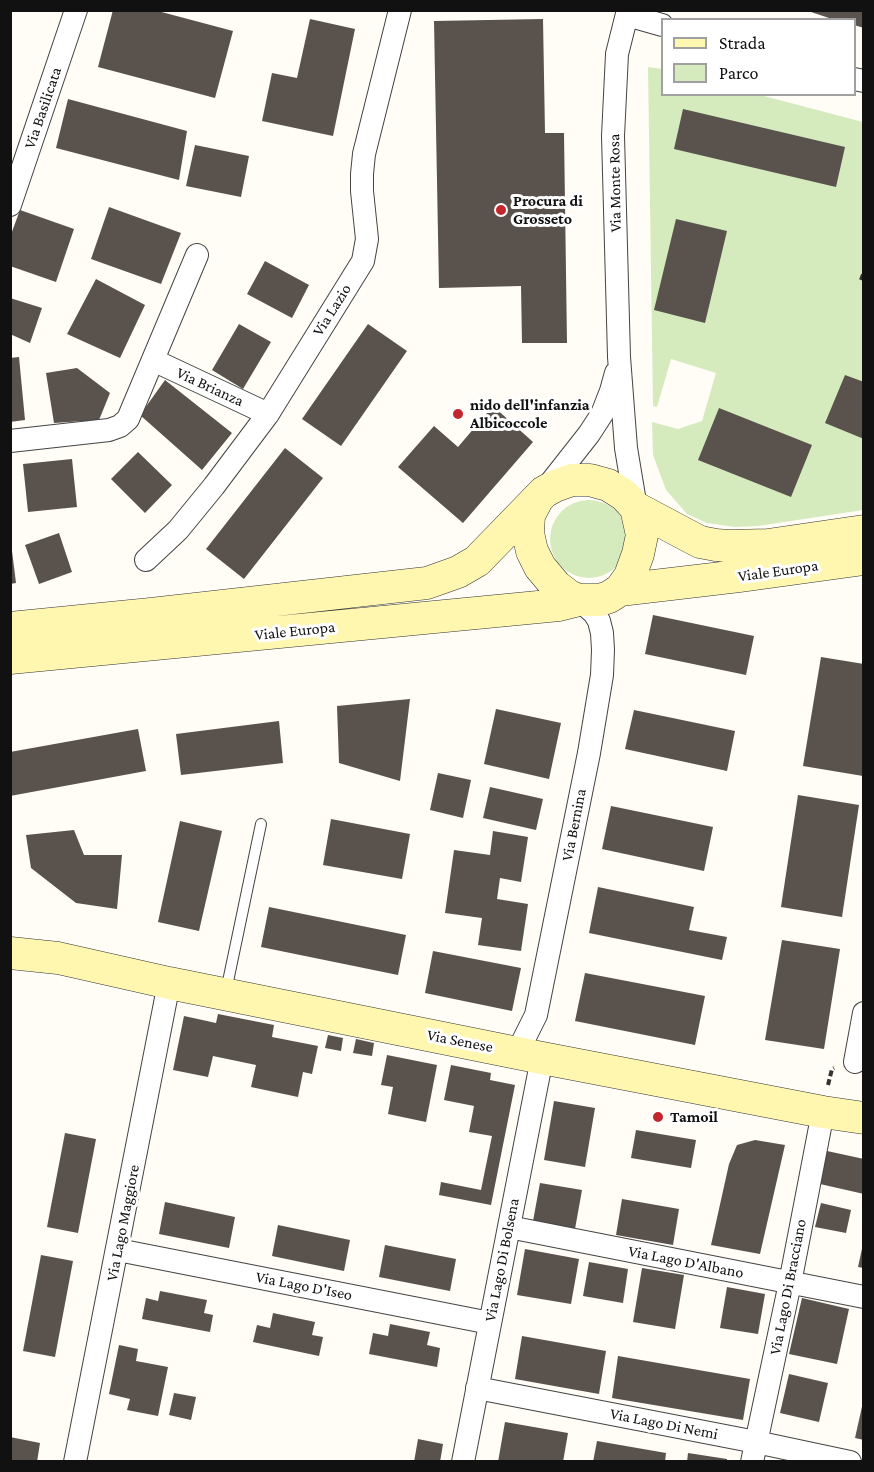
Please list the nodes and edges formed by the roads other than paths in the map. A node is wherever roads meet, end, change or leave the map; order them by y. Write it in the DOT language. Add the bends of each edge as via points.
graph roads {
  1 [pos="76,10"];
  2 [pos="400,10"];
  3 [pos="627,13"];
  4 [pos="661,24"];
  5 [pos="10,205"];
  6 [pos="197,255"];
  7 [pos="619,357"];
  8 [pos="153,360"];
  9 [pos="268,414"];
  10 [pos="10,441"];
  11 [pos="540,497"];
  12 [pos="636,508"];
  13 [pos="864,531"];
  14 [pos="864,559"];
  15 [pos="146,560"];
  16 [pos="620,590"];
  17 [pos="579,600"];
  18 [pos="10,628"];
  19 [pos="153,629"];
  20 [pos="10,658"];
  21 [pos="261,824"];
  22 [pos="10,934"];
  23 [pos="10,953"];
  24 [pos="58,958"];
  25 [pos="170,983"];
  26 [pos="225,995"];
  27 [pos="864,1013"];
  28 [pos="529,1055"];
  29 [pos="855,1062"];
  30 [pos="823,1112"];
  31 [pos="864,1118"];
  32 [pos="509,1227"];
  33 [pos="118,1250"];
  34 [pos="790,1283"];
  35 [pos="864,1296"];
  36 [pos="490,1323"];
  37 [pos="477,1388"];
  38 [pos="754,1452"];
  39 [pos="75,1461"];
  40 [pos="463,1461"];
  41 [pos="850,1461"];
  1 -- 5 [label="street, Via Basilicata"];
  2 -- 9 [label="street, Via Lazio" via="364,154 362,191 367,239 363,261"];
  3 -- 4 [label="street"];
  3 -- 7 [label="street, Via Monte Rosa" via="617,54 614,136"];
  6 -- 8 [label="street"];
  7 -- 11 [label="street, Via Monte Rosa" via="602,414"];
  7 -- 12 [label="street, Via Monte Rosa" via="626,448"];
  8 -- 9 [label="street, Via Brianza"];
  8 -- 10 [label="street" via="128,418 120,426"];
  9 -- 15 [label="street, Via Lazio" via="178,530"];
  11 -- 12 [label="street, Viale Europa" via="572,480 590,480 608,485"];
  11 -- 17 [label="street" via="529,514 532,551 556,586"];
  11 -- 19 [label="street, Viale Europa" via="477,561 427,584"];
  12 -- 13 [label="street, Viale Europa" via="700,542 716,545 768,545"];
  12 -- 16 [label="street" via="642,535 630,576"];
  14 -- 16 [label="street, Viale Europa"];
  16 -- 17 [label="street, Viale Europa" via="600,600"];
  17 -- 19 [label="street, Viale Europa"];
  17 -- 28 [label="street, Via Bernina" via="599,621 602,675"];
  18 -- 19 [label="street, Viale Europa"];
  19 -- 20 [label="street, Viale Europa"];
  21 -- 26 [label="lane"];
  22 -- 24 [label="street, Via Senese"];
  23 -- 24 [label="street, Via Senese"];
  24 -- 25 [label="street, Via Senese"];
  25 -- 26 [label="street, Via Senese"];
  25 -- 33 [label="street, Via Lago Maggiore"];
  26 -- 28 [label="street, Via Senese"];
  27 -- 29 [label="street"];
  28 -- 30 [label="street, Via Senese"];
  28 -- 32 [label="street, Via Lago Di Bolsena"];
  30 -- 31 [label="street, Via Senese"];
  30 -- 34 [label="street, Via Lago Di Bracciano"];
  32 -- 34 [label="street, Via Lago D'Albano"];
  32 -- 36 [label="street, Via Lago Di Bolsena"];
  33 -- 36 [label="street, Via Lago D'Iseo"];
  33 -- 39 [label="street, Via Lago Maggiore"];
  34 -- 35 [label="street, Via Lago D'Albano"];
  34 -- 38 [label="street, Via Lago Di Bracciano"];
  36 -- 37 [label="street, Via Lago Di Bolsena"];
  37 -- 38 [label="street, Via Lago Di Nemi"];
  37 -- 40 [label="street, Via Lago Di Bolsena"];
  38 -- 41 [label="street, Via Lago Di Nemi"];
}
